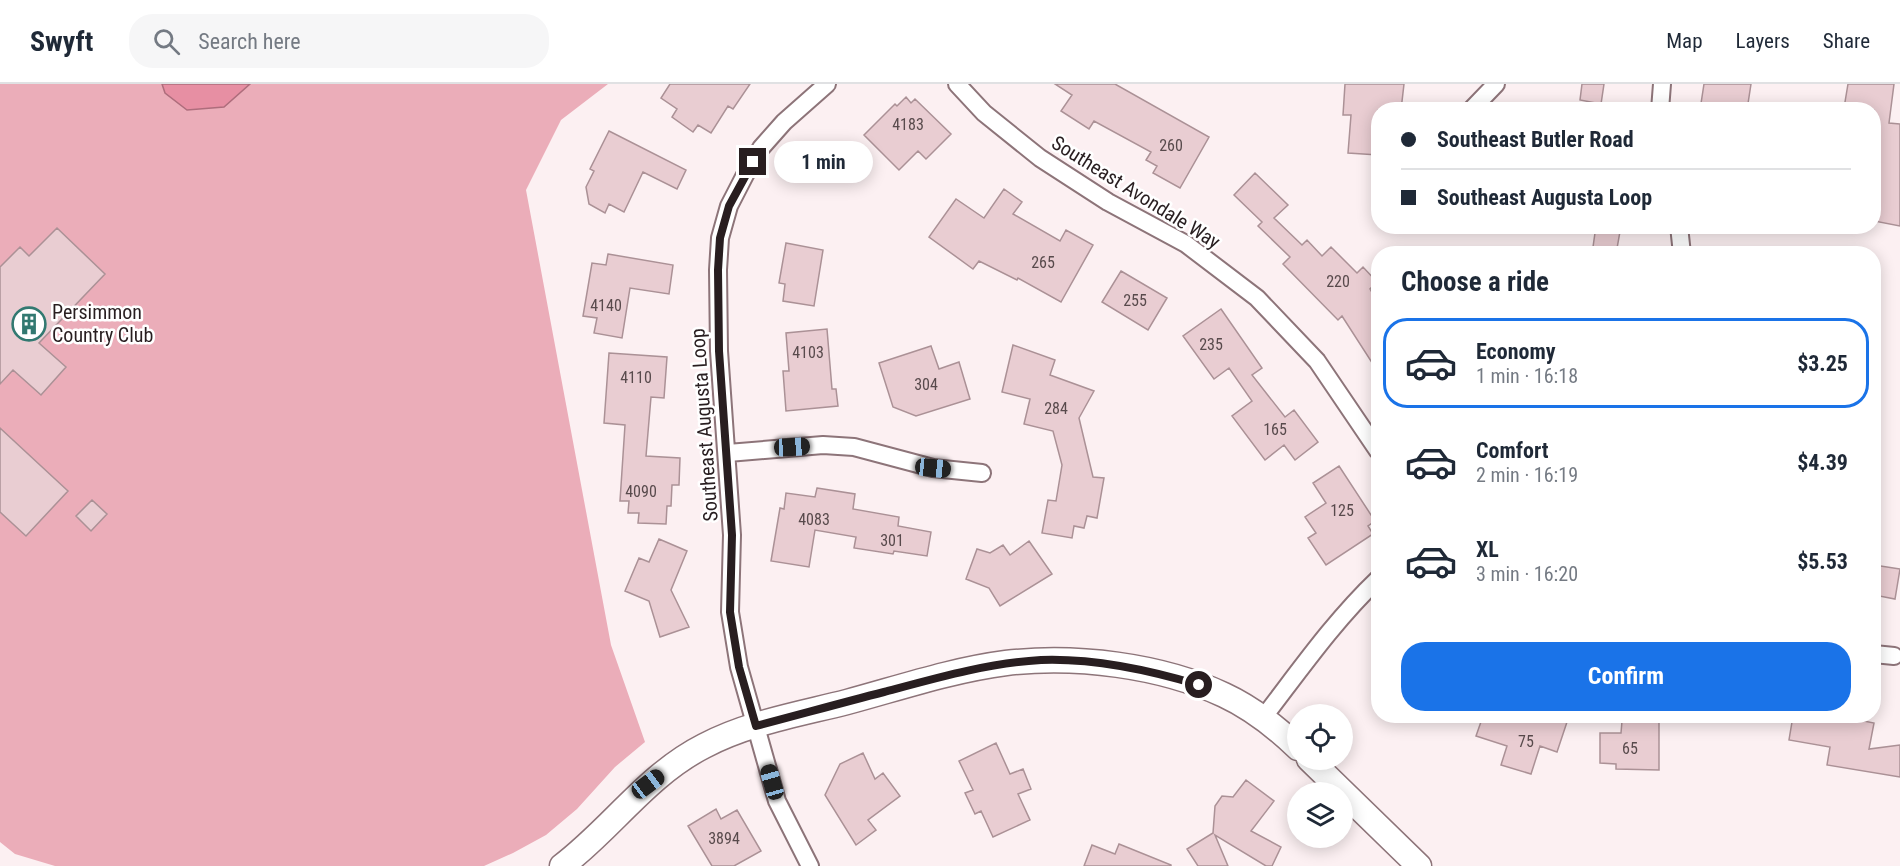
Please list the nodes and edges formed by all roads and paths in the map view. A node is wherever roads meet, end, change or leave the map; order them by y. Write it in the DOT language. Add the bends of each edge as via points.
graph roads {
  1 [pos="827,84"];
  2 [pos="957,84"];
  3 [pos="1496,84"];
  4 [pos="1662,84"];
  5 [pos="1479,102"];
  6 [pos="1661,102"];
  7 [pos="1371,440"];
  8 [pos="728,453"];
  9 [pos="982,473"];
  10 [pos="1371,586"];
  11 [pos="1881,655"];
  12 [pos="1894,656"];
  13 [pos="1263,718"];
  14 [pos="756,726"];
  15 [pos="1287,739"];
  16 [pos="1320,770"];
  17 [pos="562,866"];
  18 [pos="810,866"];
  19 [pos="1419,866"];
  1 -- 8 [label="street, Southeast Augusta Loop" via="761,148 729,206 720,238 719,351"];
  2 -- 7 [label="street, Southeast Avondale Way" via="984,113 1040,158 1108,202 1186,244 1257,298 1317,361"];
  3 -- 5 [label="street"];
  4 -- 6 [label="street"];
  8 -- 9 [label="street" via="823,445 854,447 933,468"];
  8 -- 14 [label="street, Southeast Augusta Loop" via="730,612 739,667"];
  10 -- 13 [label="street" via="1330,630"];
  11 -- 12 [label="street"];
  13 -- 14 [label="main road" via="1225,695 1174,677 1116,665 1043,660 943,676"];
  13 -- 15 [label="main road"];
  14 -- 17 [label="main road" via="704,746 679,761 648,784 599,836"];
  14 -- 18 [label="street, Southeast Augusta Loop" via="777,801"];
  16 -- 19 [label="main road"];
}
